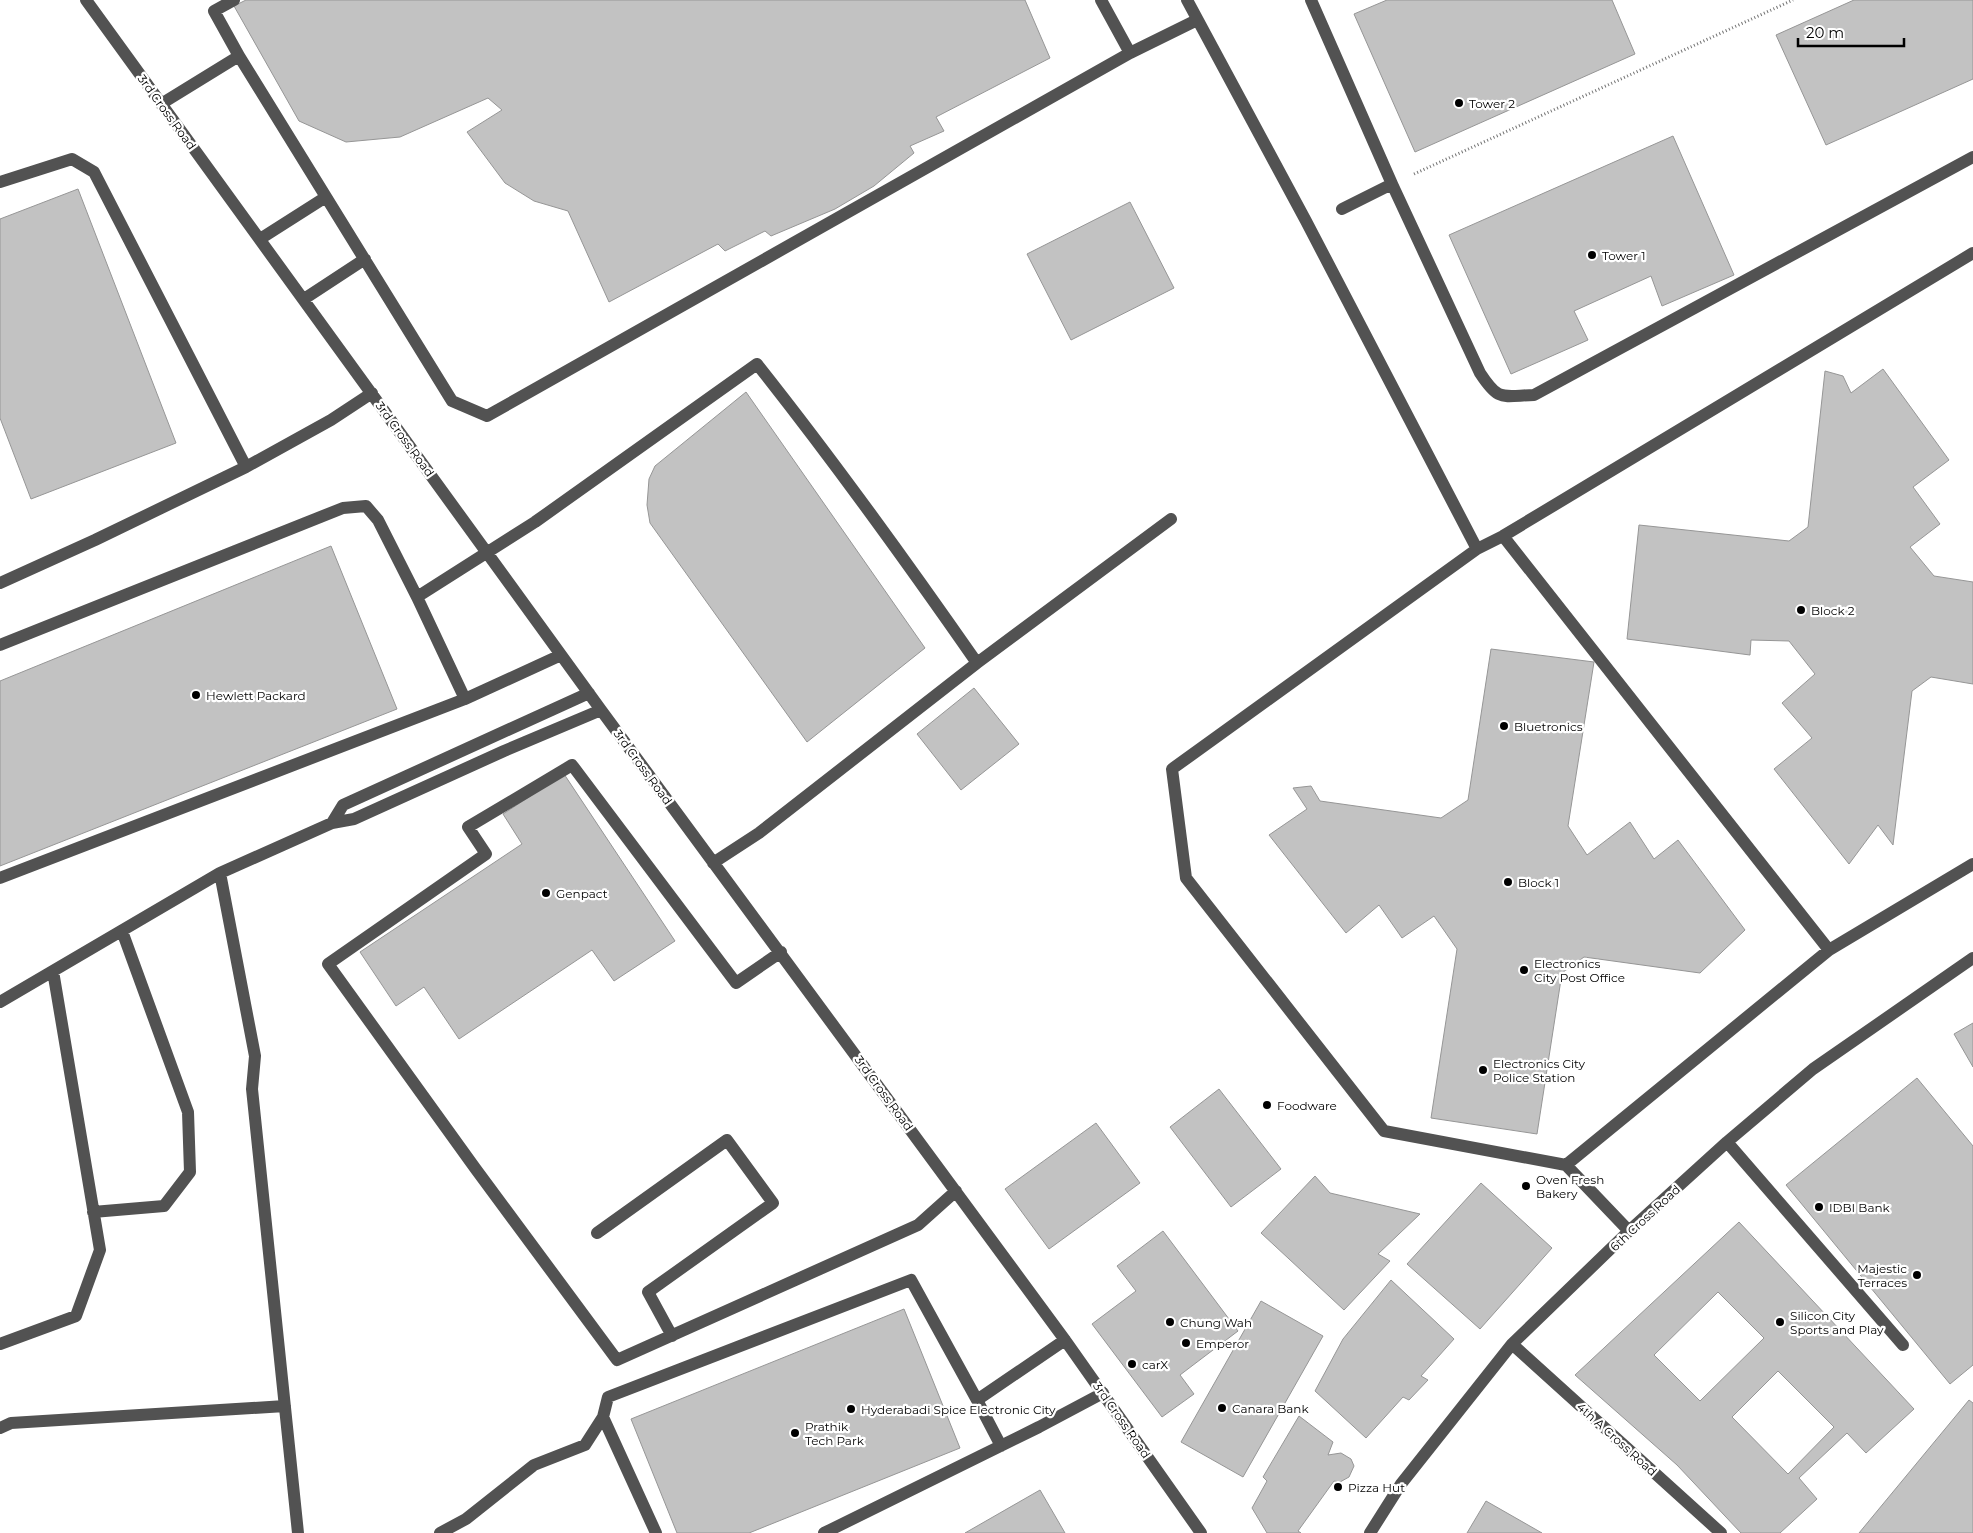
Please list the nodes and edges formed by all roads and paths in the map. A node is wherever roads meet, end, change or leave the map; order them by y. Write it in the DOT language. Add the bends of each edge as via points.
graph roads {
  1 [pos="86,0"];
  2 [pos="234,0"];
  3 [pos="1100,0"];
  4 [pos="1187,0"];
  5 [pos="1311,0"];
  6 [pos="1793,0"];
  7 [pos="1197,20"];
  8 [pos="1130,53"];
  9 [pos="239,56"];
  10 [pos="161,104"];
  11 [pos="1973,157"];
  12 [pos="0,182"];
  13 [pos="1392,184"];
  14 [pos="326,197"];
  15 [pos="1342,209"];
  16 [pos="260,239"];
  17 [pos="1973,253"];
  18 [pos="364,259"];
  19 [pos="304,299"];
  20 [pos="372,393"];
  21 [pos="246,467"];
  22 [pos="1171,519"];
  23 [pos="1503,536"];
  24 [pos="1477,549"];
  25 [pos="488,554"];
  26 [pos="0,583"];
  27 [pos="418,597"];
  28 [pos="0,646"];
  29 [pos="561,655"];
  30 [pos="978,663"];
  31 [pos="589,693"];
  32 [pos="465,699"];
  33 [pos="601,710"];
  34 [pos="332,823"];
  35 [pos="713,863"];
  36 [pos="1973,864"];
  37 [pos="220,873"];
  38 [pos="0,878"];
  39 [pos="122,931"];
  40 [pos="1829,950"];
  41 [pos="781,952"];
  42 [pos="1973,958"];
  43 [pos="53,971"];
  44 [pos="0,1002"];
  45 [pos="1727,1142"];
  46 [pos="1566,1165"];
  47 [pos="956,1191"];
  48 [pos="93,1212"];
  49 [pos="1629,1232"];
  50 [pos="597,1233"];
  51 [pos="672,1336"];
  52 [pos="1065,1340"];
  53 [pos="0,1344"];
  54 [pos="1512,1344"];
  55 [pos="1903,1345"];
  56 [pos="1103,1393"];
  57 [pos="977,1400"];
  58 [pos="285,1406"];
  59 [pos="602,1417"];
  60 [pos="0,1428"];
  61 [pos="1001,1446"];
  62 [pos="298,1533"];
  63 [pos="440,1533"];
  64 [pos="656,1533"];
  65 [pos="824,1533"];
  66 [pos="1201,1533"];
  67 [pos="1370,1533"];
  68 [pos="1721,1533"];
  1 -- 10 [label="street, 3rd Cross Road"];
  2 -- 9 [label="street" via="214,11"];
  3 -- 8 [label="street"];
  4 -- 7 [label="street"];
  5 -- 13 [label="street"];
  6 -- 13 [label="path"];
  7 -- 8 [label="street"];
  7 -- 24 [label="street"];
  8 -- 18 [label="street" via="487,416 452,401"];
  9 -- 10 [label="street"];
  9 -- 14 [label="street"];
  10 -- 16 [label="street, 3rd Cross Road"];
  11 -- 13 [label="street" via="1534,395 1518,396 1503,396 1492,391 1480,373"];
  12 -- 21 [label="street" via="72,159 94,172"];
  13 -- 15 [label="street"];
  14 -- 16 [label="street"];
  14 -- 18 [label="street"];
  16 -- 19 [label="street, 3rd Cross Road"];
  17 -- 23 [label="street"];
  18 -- 19 [label="street"];
  19 -- 20 [label="street, 3rd Cross Road"];
  20 -- 21 [label="street" via="331,420"];
  20 -- 25 [label="street, 3rd Cross Road"];
  21 -- 26 [label="street"];
  22 -- 30 [label="street"];
  23 -- 24 [label="street"];
  23 -- 40 [label="street"];
  24 -- 46 [label="street" via="1172,770 1186,878 1384,1131"];
  25 -- 27 [label="street"];
  25 -- 29 [label="street, 3rd Cross Road"];
  25 -- 30 [label="street" via="757,364 904,557"];
  27 -- 28 [label="street" via="378,520 366,506 343,508"];
  27 -- 32 [label="street"];
  29 -- 31 [label="street, 3rd Cross Road"];
  29 -- 32 [label="street"];
  30 -- 35 [label="street" via="759,833"];
  31 -- 33 [label="street, 3rd Cross Road"];
  31 -- 34 [label="street" via="343,805"];
  32 -- 38 [label="street"];
  33 -- 34 [label="street" via="354,819"];
  33 -- 35 [label="street, 3rd Cross Road"];
  34 -- 37 [label="street"];
  35 -- 41 [label="street, 3rd Cross Road"];
  36 -- 40 [label="street"];
  37 -- 39 [label="street"];
  37 -- 58 [label="street" via="255,1056 252,1089"];
  39 -- 43 [label="street"];
  39 -- 48 [label="street" via="188,1112 190,1172 164,1206"];
  40 -- 46 [label="street"];
  41 -- 47 [label="street, 3rd Cross Road"];
  41 -- 51 [label="street" via="736,983 572,764 468,827 486,854 328,964 617,1360"];
  42 -- 45 [label="street, 6th Cross Road" via="1813,1069"];
  43 -- 44 [label="street"];
  43 -- 48 [label="street"];
  45 -- 49 [label="street, 6th Cross Road"];
  45 -- 55 [label="street"];
  46 -- 49 [label="street"];
  47 -- 51 [label="street" via="918,1225"];
  47 -- 52 [label="street, 3rd Cross Road"];
  48 -- 53 [label="street" via="100,1250 76,1316"];
  49 -- 54 [label="street, 6th Cross Road"];
  50 -- 51 [label="street" via="727,1140 773,1203 648,1292"];
  52 -- 56 [label="street, 3rd Cross Road"];
  52 -- 57 [label="street"];
  54 -- 67 [label="street, 6th Cross Road" via="1401,1484"];
  54 -- 68 [label="street, 4th A Cross Road"];
  56 -- 61 [label="street"];
  56 -- 66 [label="street, 3rd Cross Road"];
  57 -- 59 [label="street" via="911,1280 608,1397"];
  57 -- 61 [label="street"];
  58 -- 60 [label="street" via="11,1423"];
  58 -- 62 [label="street"];
  59 -- 63 [label="street" via="585,1445 534,1465 466,1520"];
  59 -- 64 [label="street"];
  61 -- 65 [label="street"];
}
